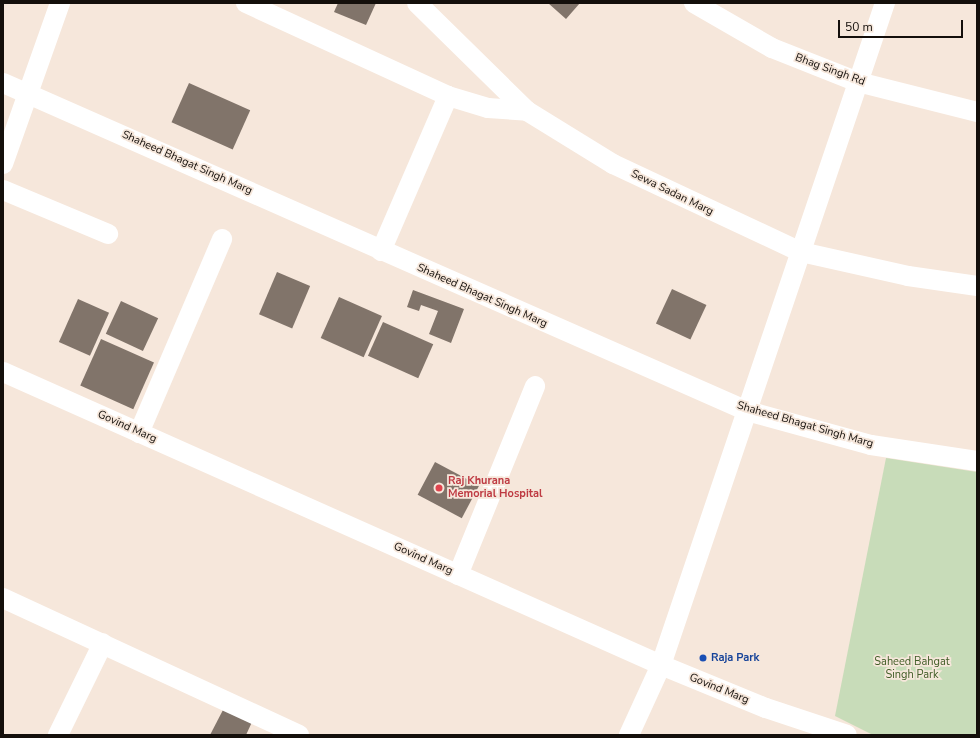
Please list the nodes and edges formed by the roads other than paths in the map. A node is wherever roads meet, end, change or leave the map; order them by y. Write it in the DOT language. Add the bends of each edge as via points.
graph roads {
  1 [pos="60,3"];
  2 [pos="246,3"];
  3 [pos="417,3"];
  4 [pos="694,3"];
  5 [pos="885,3"];
  6 [pos="858,82"];
  7 [pos="3,83"];
  8 [pos="29,92"];
  9 [pos="448,96"];
  10 [pos="527,111"];
  11 [pos="977,112"];
  12 [pos="3,164"];
  13 [pos="3,190"];
  14 [pos="108,234"];
  15 [pos="222,239"];
  16 [pos="381,252"];
  17 [pos="801,252"];
  18 [pos="977,286"];
  19 [pos="3,372"];
  20 [pos="535,386"];
  21 [pos="747,411"];
  22 [pos="139,433"];
  23 [pos="977,461"];
  24 [pos="458,575"];
  25 [pos="3,598"];
  26 [pos="103,643"];
  27 [pos="661,665"];
  28 [pos="58,735"];
  29 [pos="299,735"];
  30 [pos="629,735"];
  31 [pos="847,735"];
  1 -- 8 [label="street"];
  2 -- 9 [label="street"];
  3 -- 10 [label="street, Sewa Sadan Marg"];
  4 -- 6 [label="street, Bhag Singh Rd" via="772,48"];
  5 -- 6 [label="street"];
  6 -- 11 [label="street, Bhag Singh Rd"];
  6 -- 17 [label="street"];
  7 -- 8 [label="street, Shaheed Bhagat Singh Marg"];
  8 -- 12 [label="street"];
  8 -- 16 [label="street, Shaheed Bhagat Singh Marg"];
  9 -- 10 [label="street" via="488,108"];
  9 -- 16 [label="street"];
  10 -- 17 [label="street, Sewa Sadan Marg" via="613,164"];
  13 -- 14 [label="street"];
  15 -- 22 [label="street"];
  16 -- 21 [label="street, Shaheed Bhagat Singh Marg"];
  17 -- 18 [label="street, Sewa Sadan Marg" via="908,276"];
  17 -- 21 [label="street"];
  19 -- 22 [label="street, Govind Marg"];
  20 -- 24 [label="street"];
  21 -- 23 [label="street, Shaheed Bhagat Singh Marg" via="871,445"];
  21 -- 27 [label="street"];
  22 -- 24 [label="street, Govind Marg"];
  24 -- 27 [label="street, Govind Marg"];
  25 -- 26 [label="street"];
  26 -- 28 [label="street"];
  26 -- 29 [label="street"];
  27 -- 30 [label="street"];
  27 -- 31 [label="street, Govind Marg" via="766,708"];
}
